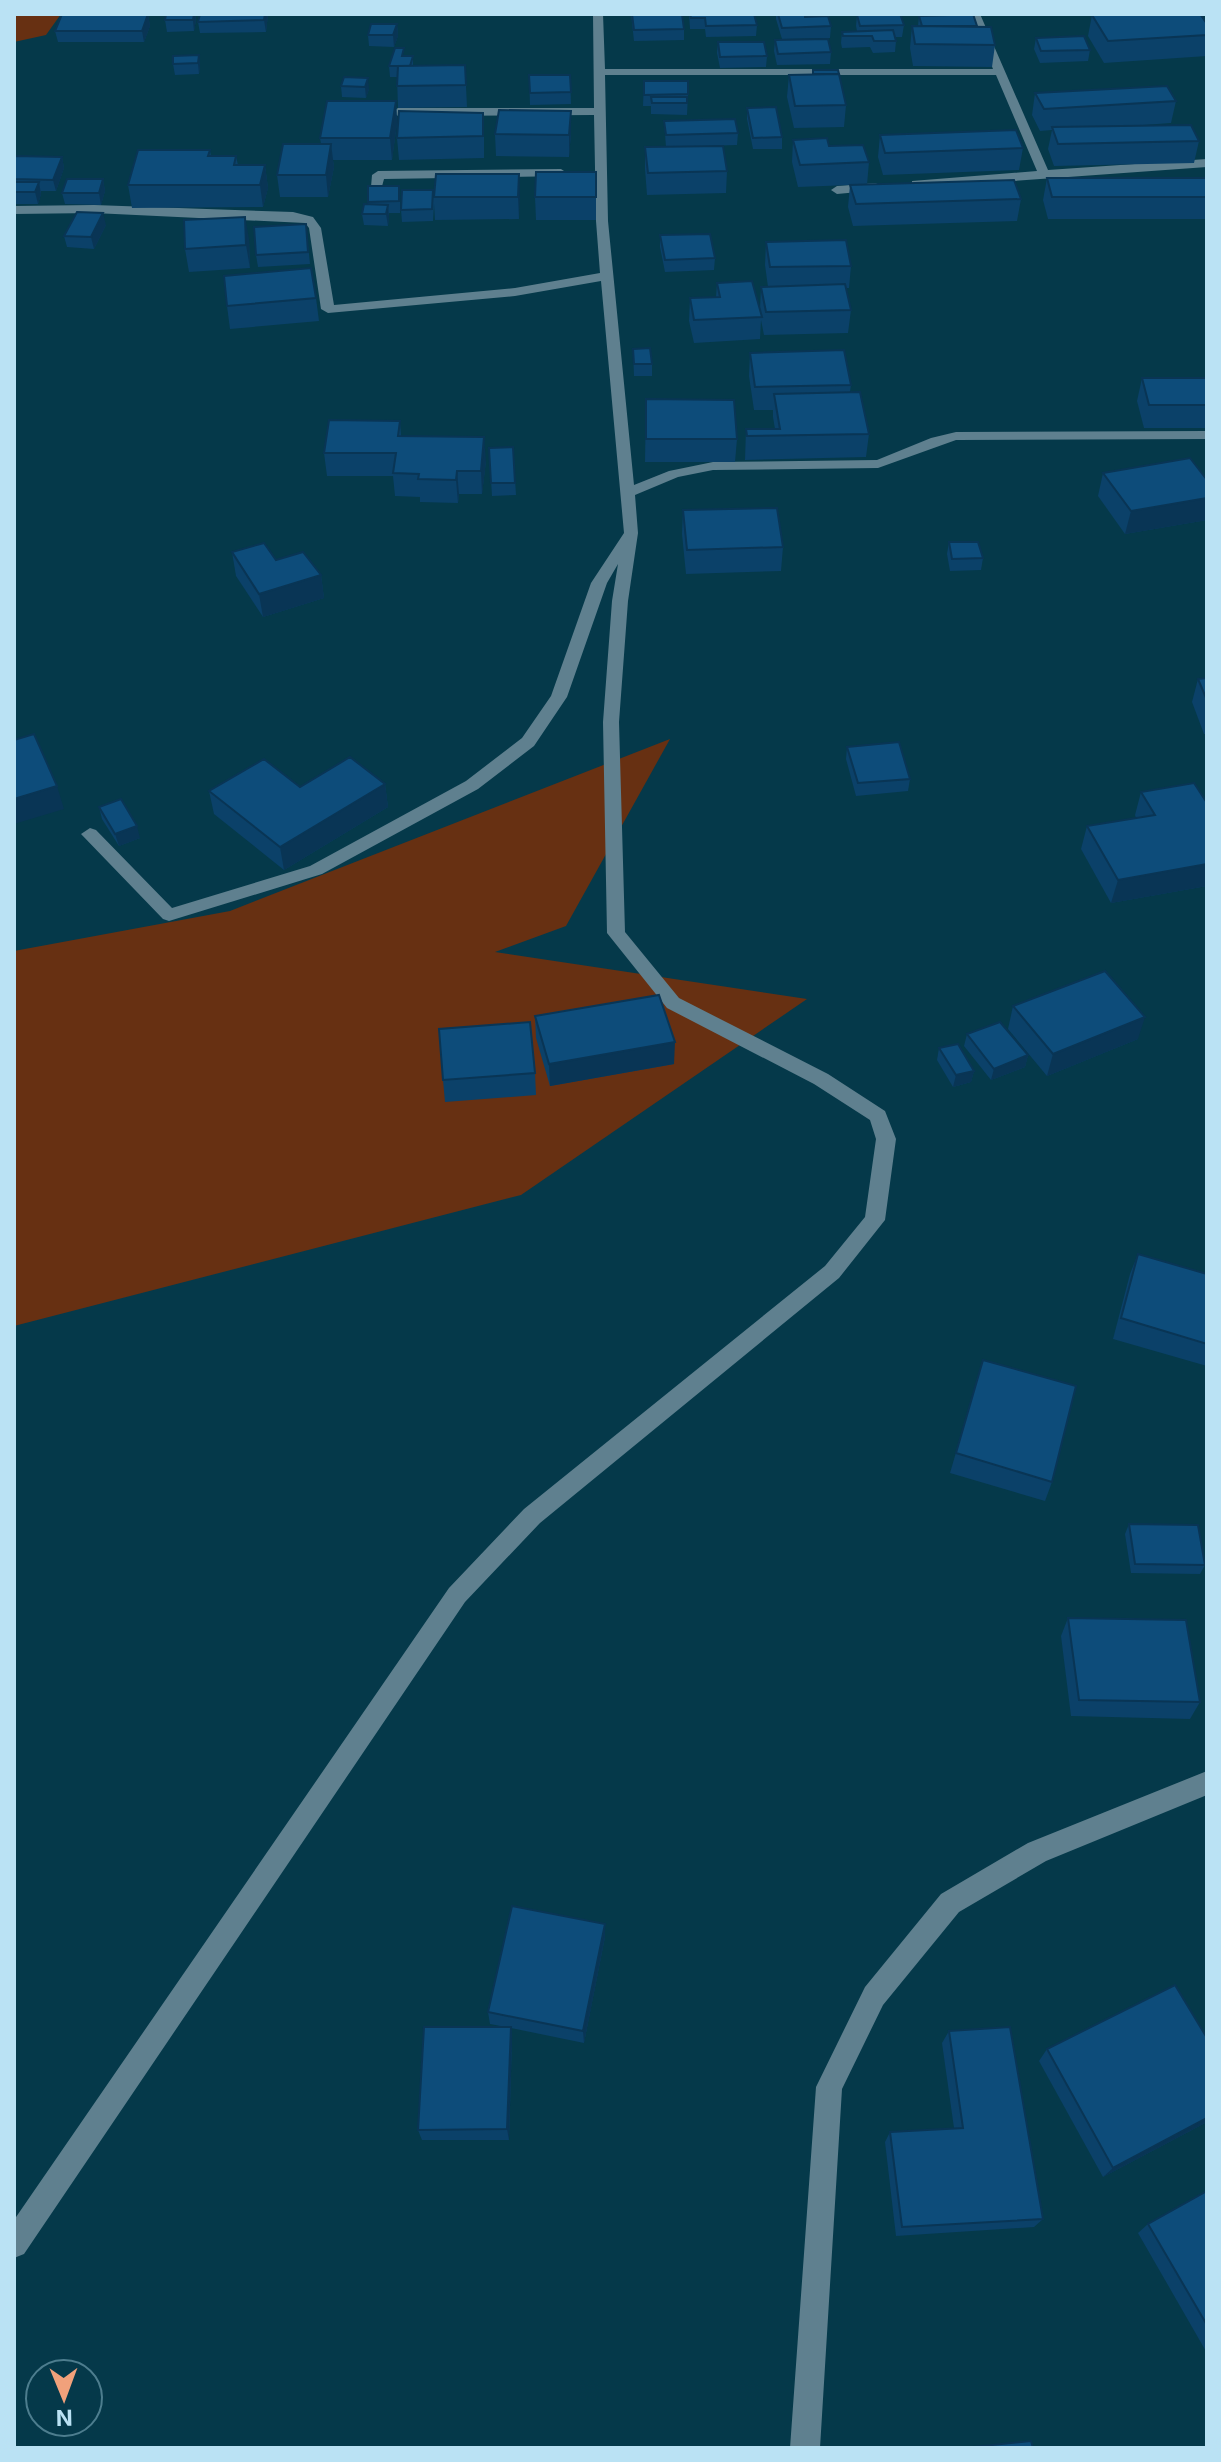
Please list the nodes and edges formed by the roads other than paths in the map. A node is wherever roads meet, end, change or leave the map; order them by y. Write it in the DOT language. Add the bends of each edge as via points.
graph roads {
  1 [pos="598,14"];
  2 [pos="975,14"];
  3 [pos="600,72"];
  4 [pos="1000,72"];
  5 [pos="600,111"];
  6 [pos="398,112"];
  7 [pos="1207,163"];
  8 [pos="570,173"];
  9 [pos="1044,174"];
  10 [pos="901,185"];
  11 [pos="377,187"];
  12 [pos="885,187"];
  13 [pos="837,190"];
  14 [pos="14,210"];
  15 [pos="606,276"];
  16 [pos="1207,435"];
  17 [pos="625,494"];
  18 [pos="631,533"];
  19 [pos="90,834"];
  20 [pos="1207,1783"];
  21 [pos="14,2244"];
  22 [pos="805,2448"];
  1 -- 3 [label="street"];
  2 -- 4 [label="street"];
  3 -- 4 [label="street"];
  3 -- 5 [label="street"];
  4 -- 9 [label="street"];
  5 -- 6 [label="street"];
  5 -- 15 [label="street" via="594,172"];
  7 -- 9 [label="street"];
  8 -- 11 [label="street" via="378,175"];
  9 -- 10 [label="street"];
  12 -- 13 [label="street"];
  14 -- 15 [label="street" via="309,220 315,228 328,309 515,292"];
  15 -- 17 [label="street"];
  16 -- 17 [label="street" via="944,437 878,464 713,466 674,474"];
  17 -- 18 [label="street"];
  18 -- 19 [label="street" via="599,583 559,697 528,742 472,785 316,870 169,915"];
  18 -- 21 [label="street" via="611,722 616,933 673,1003 821,1079 878,1116 886,1139 875,1220 832,1272 532,1516 457,1595"];
  20 -- 22 [label="street" via="1037,1852 950,1903 874,1996 829,2087"];
}
